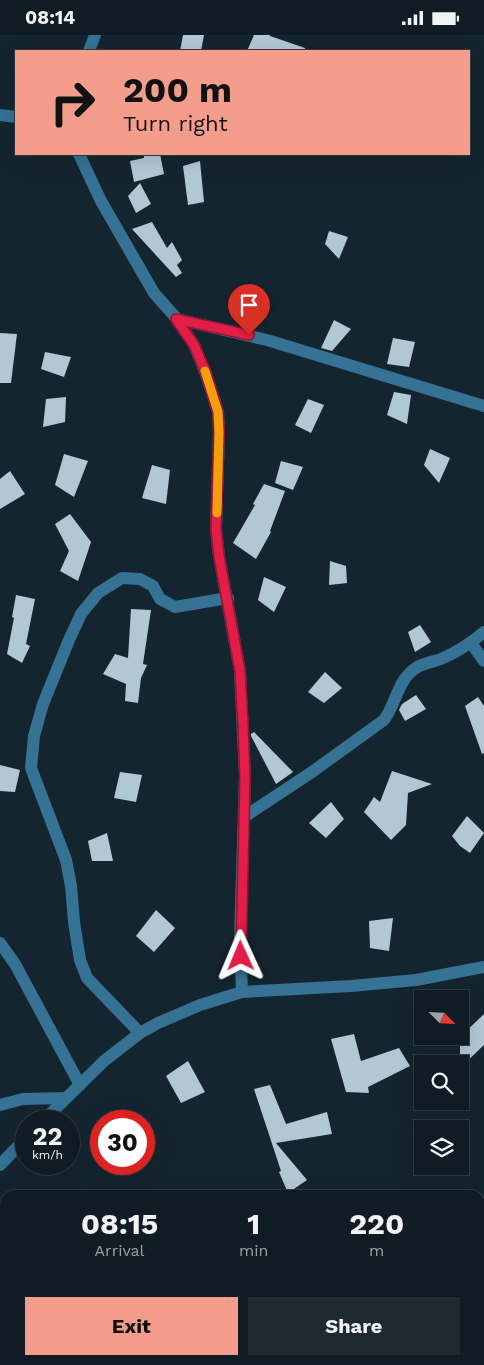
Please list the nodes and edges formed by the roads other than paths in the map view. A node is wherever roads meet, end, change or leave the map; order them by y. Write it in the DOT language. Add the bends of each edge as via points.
graph roads {
  1 [pos="95,35"];
  2 [pos="89,50"];
  3 [pos="0,115"];
  4 [pos="15,117"];
  5 [pos="79,155"];
  6 [pos="176,319"];
  7 [pos="484,406"];
  8 [pos="228,598"];
  9 [pos="484,632"];
  10 [pos="471,643"];
  11 [pos="484,661"];
  12 [pos="244,817"];
  13 [pos="0,943"];
  14 [pos="484,967"];
  15 [pos="242,992"];
  16 [pos="140,1033"];
  17 [pos="80,1085"];
  18 [pos="66,1098"];
  19 [pos="0,1105"];
  20 [pos="54,1110"];
  21 [pos="15,1150"];
  22 [pos="0,1165"];
  1 -- 2 [label="street"];
  3 -- 4 [label="street"];
  5 -- 6 [label="street" via="122,239 154,293"];
  6 -- 7 [label="street" via="267,340"];
  6 -- 8 [label="street" via="194,345 218,412 216,529"];
  8 -- 12 [label="street" via="240,671"];
  8 -- 16 [label="street" via="175,607 160,599 153,586 140,579 122,578 98,593 81,614 69,640 43,704 34,736 31,768 66,860 80,960 87,977"];
  9 -- 10 [label="street"];
  10 -- 11 [label="street"];
  10 -- 12 [label="street" via="416,667 405,677 384,720"];
  12 -- 15 [label="street" via="240,939"];
  13 -- 17 [label="street" via="15,964"];
  14 -- 15 [label="street" via="416,980"];
  15 -- 16 [label="street" via="200,1005"];
  16 -- 17 [label="street"];
  17 -- 18 [label="street"];
  18 -- 19 [label="street" via="23,1099"];
  18 -- 20 [label="street"];
  21 -- 22 [label="street"];
}
